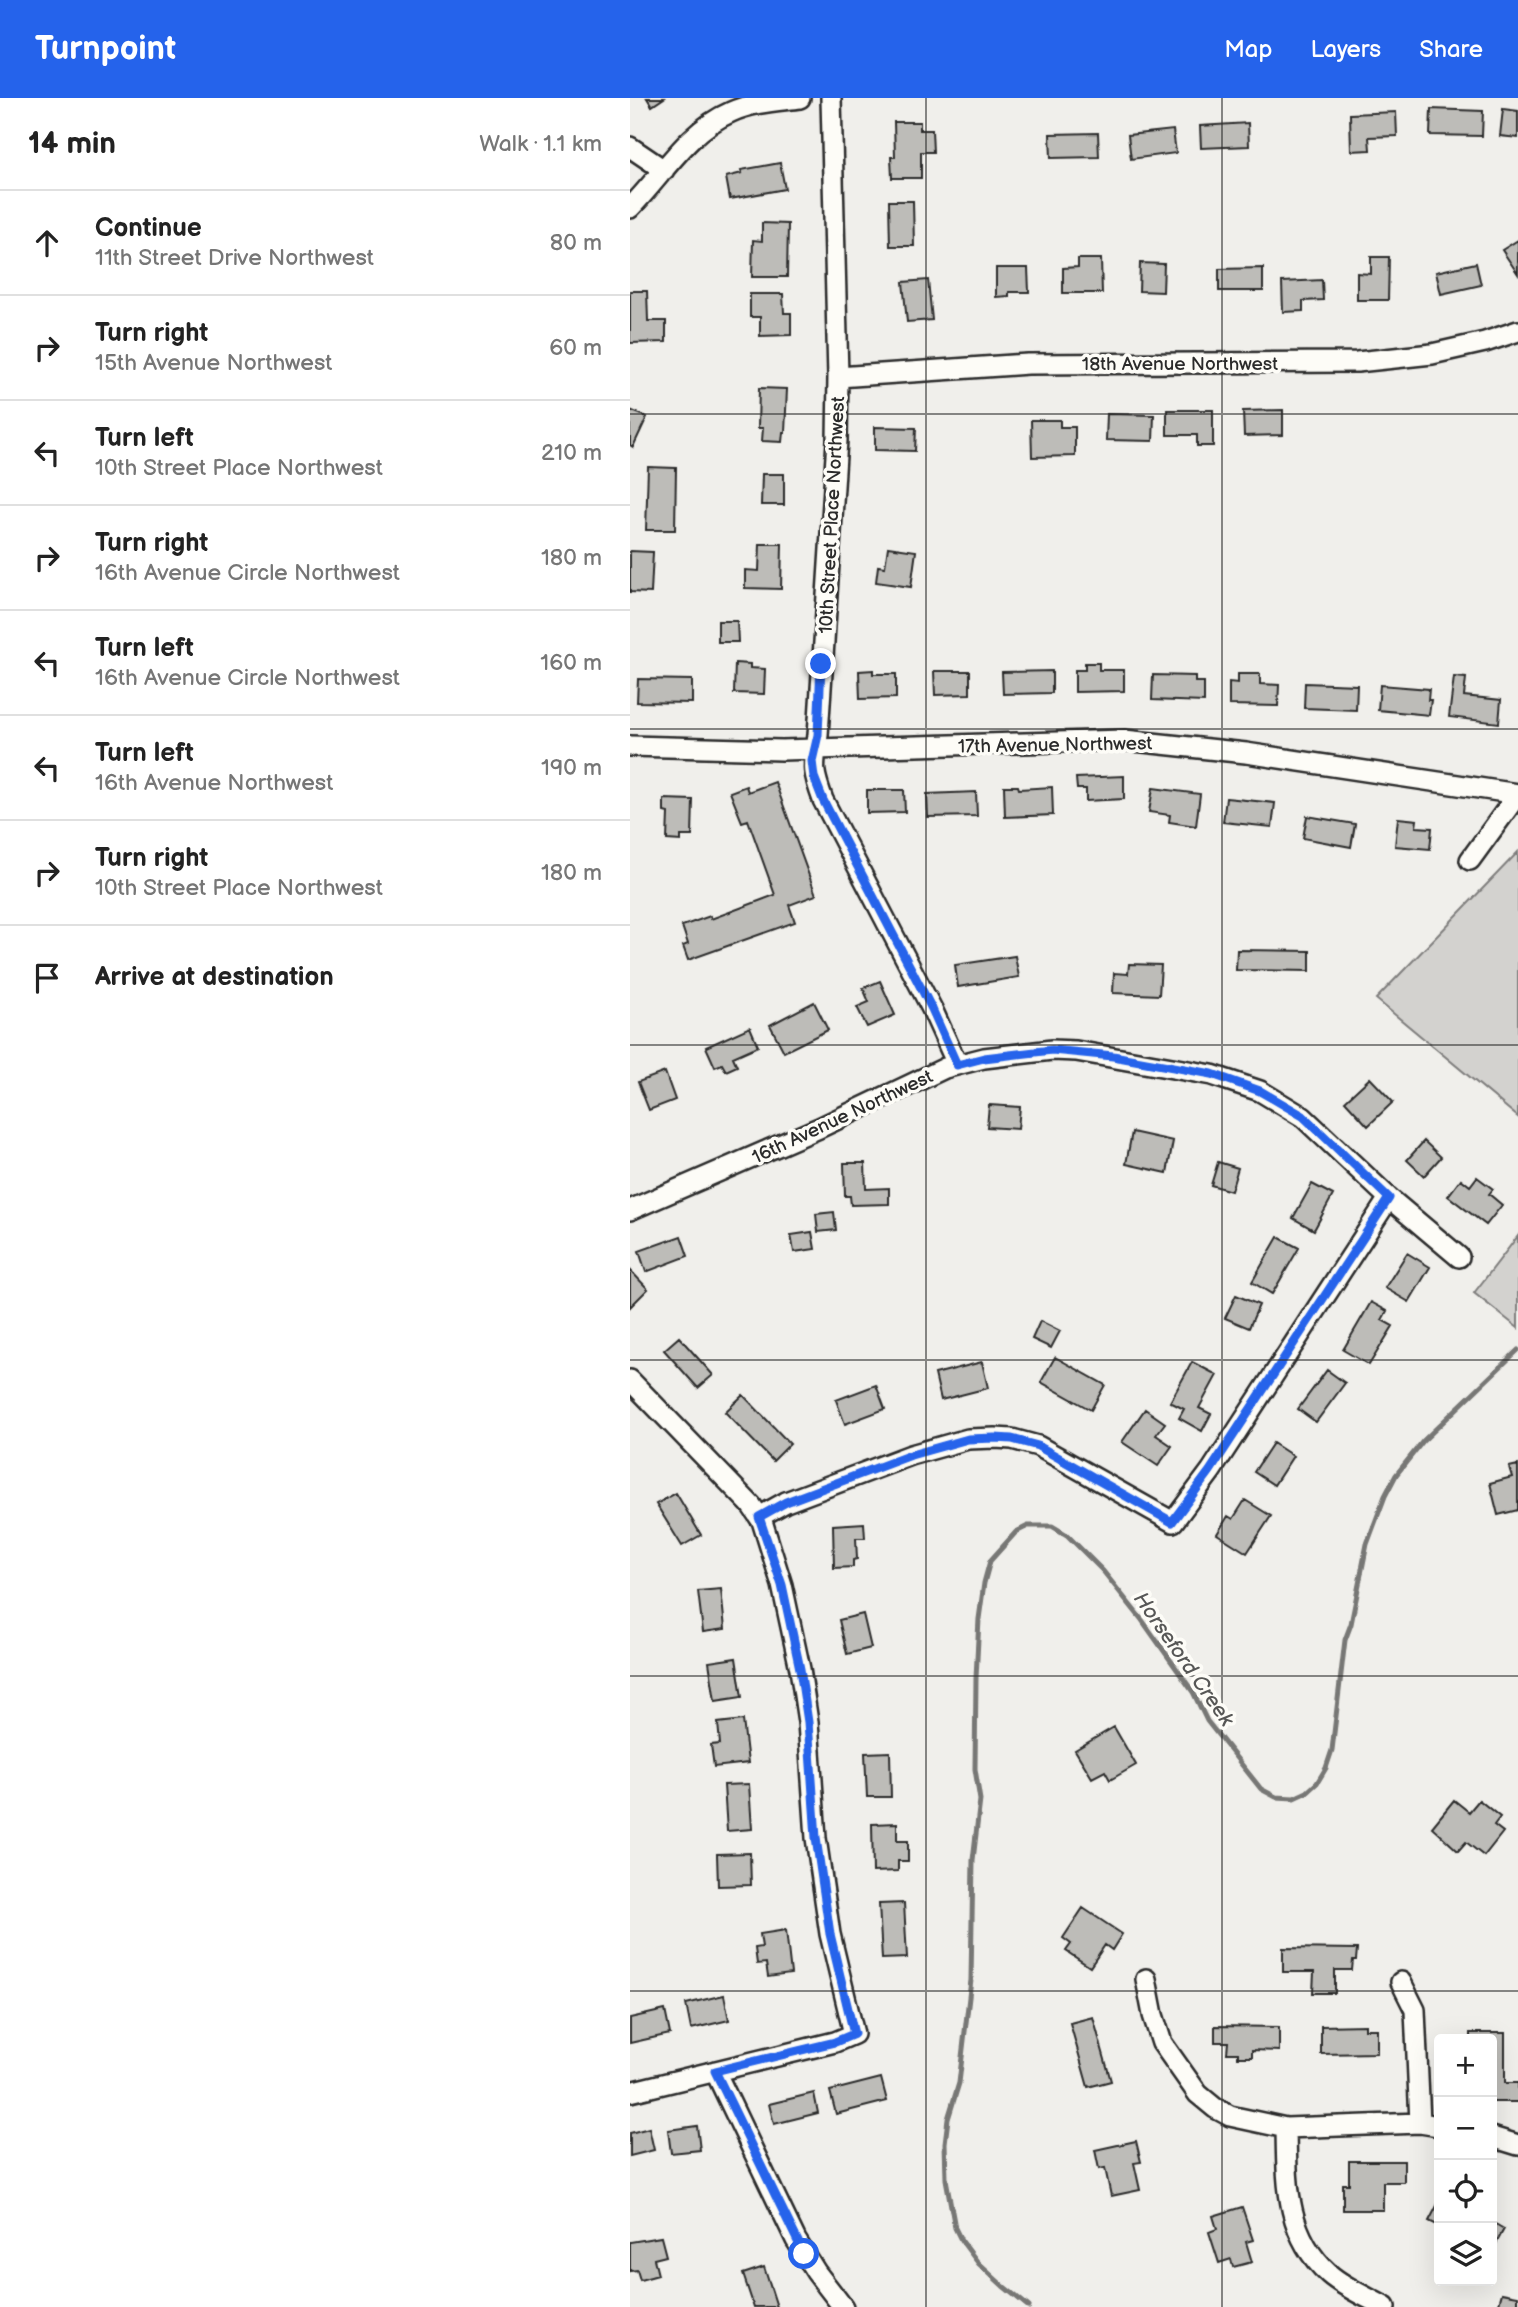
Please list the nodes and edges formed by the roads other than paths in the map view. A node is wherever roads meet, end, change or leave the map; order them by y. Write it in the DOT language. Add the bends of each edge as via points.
graph roads {
  1 [pos="800,98"];
  2 [pos="831,98"];
  3 [pos="630,147"];
  4 [pos="664,170"];
  5 [pos="630,208"];
  6 [pos="1518,331"];
  7 [pos="838,377"];
  8 [pos="630,746"];
  9 [pos="816,748"];
  10 [pos="1518,794"];
  11 [pos="1470,860"];
  12 [pos="957,1065"];
  13 [pos="1389,1198"];
  14 [pos="630,1210"];
  15 [pos="1459,1257"];
  16 [pos="630,1380"];
  17 [pos="759,1517"];
  18 [pos="1146,1979"];
  19 [pos="1401,1982"];
  20 [pos="715,2071"];
  21 [pos="630,2092"];
  22 [pos="1429,2124"];
  23 [pos="1286,2129"];
  24 [pos="1497,2139"];
  25 [pos="1518,2145"];
  26 [pos="843,2307"];
  27 [pos="1385,2307"];
  1 -- 4 [label="street" via="759,103 717,119 696,134"];
  2 -- 7 [label="street, 10th Street Place Northwest"];
  3 -- 4 [label="street"];
  4 -- 5 [label="street"];
  6 -- 7 [label="street, 18th Avenue Northwest" via="1432,354 1357,362 1028,364"];
  7 -- 9 [label="street, 10th Street Place Northwest"];
  8 -- 9 [label="street, 17th Avenue Northwest"];
  9 -- 10 [label="street, 17th Avenue Northwest" via="1124,740 1246,753"];
  9 -- 12 [label="street, 10th Street Place Northwest" via="814,777 823,800"];
  10 -- 11 [label="street"];
  12 -- 13 [label="street, 16th Avenue Northwest" via="1052,1050 1212,1074 1260,1091 1303,1116"];
  12 -- 14 [label="street, 16th Avenue Northwest"];
  13 -- 15 [label="street, 16th Avenue Northwest"];
  13 -- 17 [label="street" via="1218,1460 1172,1522 1038,1446 995,1438 968,1439 911,1455 786,1502"];
  16 -- 17 [label="street"];
  17 -- 20 [label="street" via="782,1585 800,1669 830,1934 854,2034"];
  18 -- 23 [label="street" via="1163,2043 1198,2094 1230,2116"];
  19 -- 22 [label="street" via="1415,2010"];
  20 -- 21 [label="street"];
  20 -- 26 [label="street" via="796,2240"];
  22 -- 23 [label="street"];
  23 -- 27 [label="street" via="1287,2190 1303,2241 1329,2273"];
  24 -- 25 [label="street"];
}
